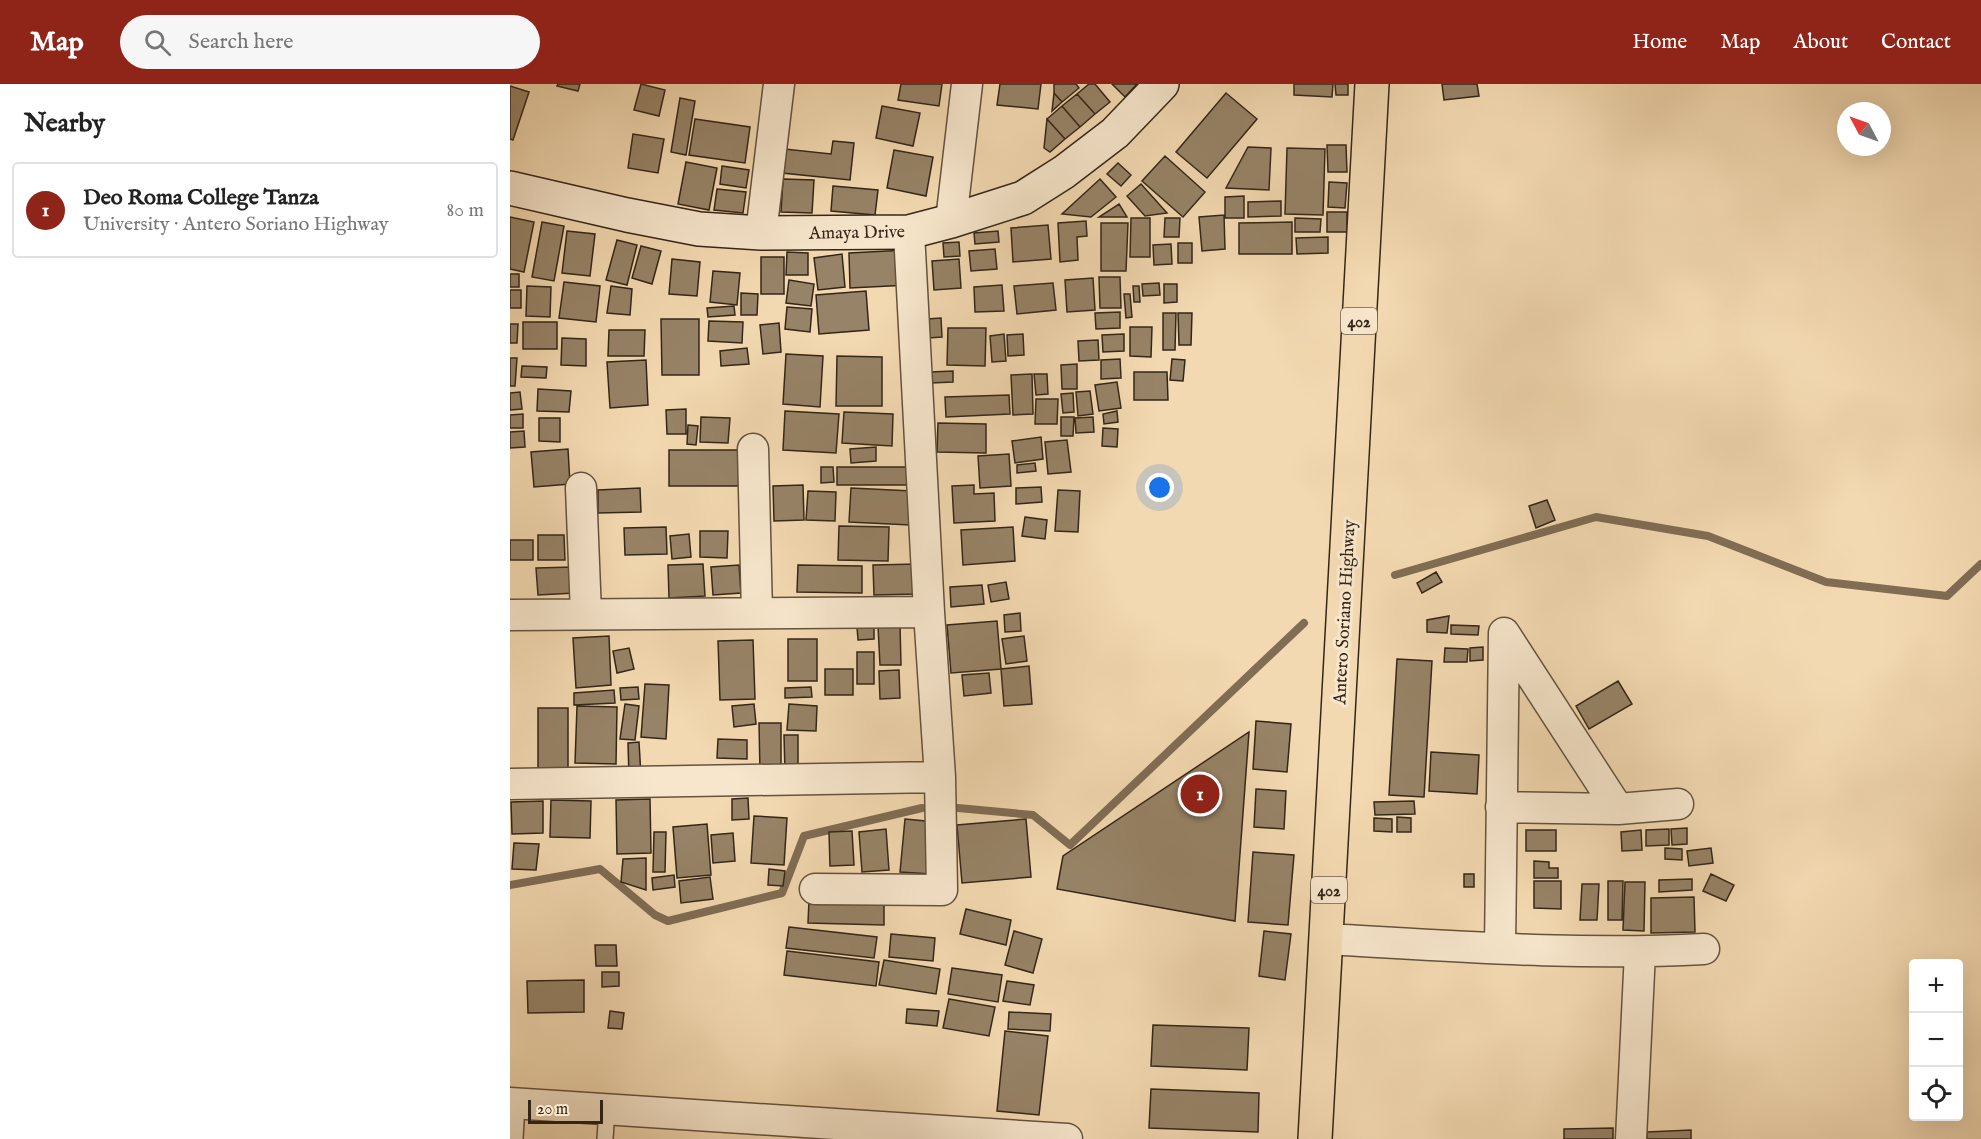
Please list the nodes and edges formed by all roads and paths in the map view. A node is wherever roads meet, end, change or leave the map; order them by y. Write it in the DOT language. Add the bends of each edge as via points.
graph roads {
  1 [pos="779,84"];
  2 [pos="967,84"];
  3 [pos="1162,84"];
  4 [pos="1372,84"];
  5 [pos="510,188"];
  6 [pos="951,221"];
  7 [pos="909,232"];
  8 [pos="761,233"];
  9 [pos="753,449"];
  10 [pos="581,488"];
  11 [pos="929,612"];
  12 [pos="757,613"];
  13 [pos="586,614"];
  14 [pos="510,615"];
  15 [pos="940,777"];
  16 [pos="510,784"];
  17 [pos="1678,804"];
  18 [pos="1501,807"];
  19 [pos="1618,809"];
  20 [pos="815,889"];
  21 [pos="1326,939"];
  22 [pos="1500,948"];
  23 [pos="1704,949"];
  24 [pos="1640,952"];
  25 [pos="514,1103"];
  26 [pos="607,1109"];
  27 [pos="515,1139"];
  28 [pos="605,1139"];
  29 [pos="1067,1139"];
  30 [pos="1315,1139"];
  31 [pos="1631,1139"];
  1 -- 8 [label="street"];
  2 -- 6 [label="street"];
  3 -- 6 [label="street, Amaya Drive" via="1120,128 1064,172 1023,198"];
  4 -- 21 [label="main road, Antero Soriano Highway / 402"];
  5 -- 8 [label="street, Amaya Drive" via="699,229"];
  6 -- 7 [label="street, Amaya Drive"];
  7 -- 8 [label="street, Amaya Drive"];
  7 -- 11 [label="street"];
  9 -- 12 [label="street"];
  10 -- 13 [label="street"];
  11 -- 12 [label="street"];
  11 -- 15 [label="street"];
  12 -- 13 [label="street"];
  13 -- 14 [label="street"];
  15 -- 16 [label="street"];
  15 -- 20 [label="street" via="942,890"];
  17 -- 19 [label="street"];
  18 -- 19 [label="street"];
  18 -- 19 [label="street" via="1504,633"];
  18 -- 22 [label="street"];
  21 -- 22 [label="street"];
  21 -- 30 [label="main road, Antero Soriano Highway / 402"];
  22 -- 24 [label="street"];
  23 -- 24 [label="street"];
  24 -- 31 [label="street"];
  25 -- 26 [label="street"];
  25 -- 27 [label="lane"];
  26 -- 28 [label="lane"];
  26 -- 29 [label="street"];
}
